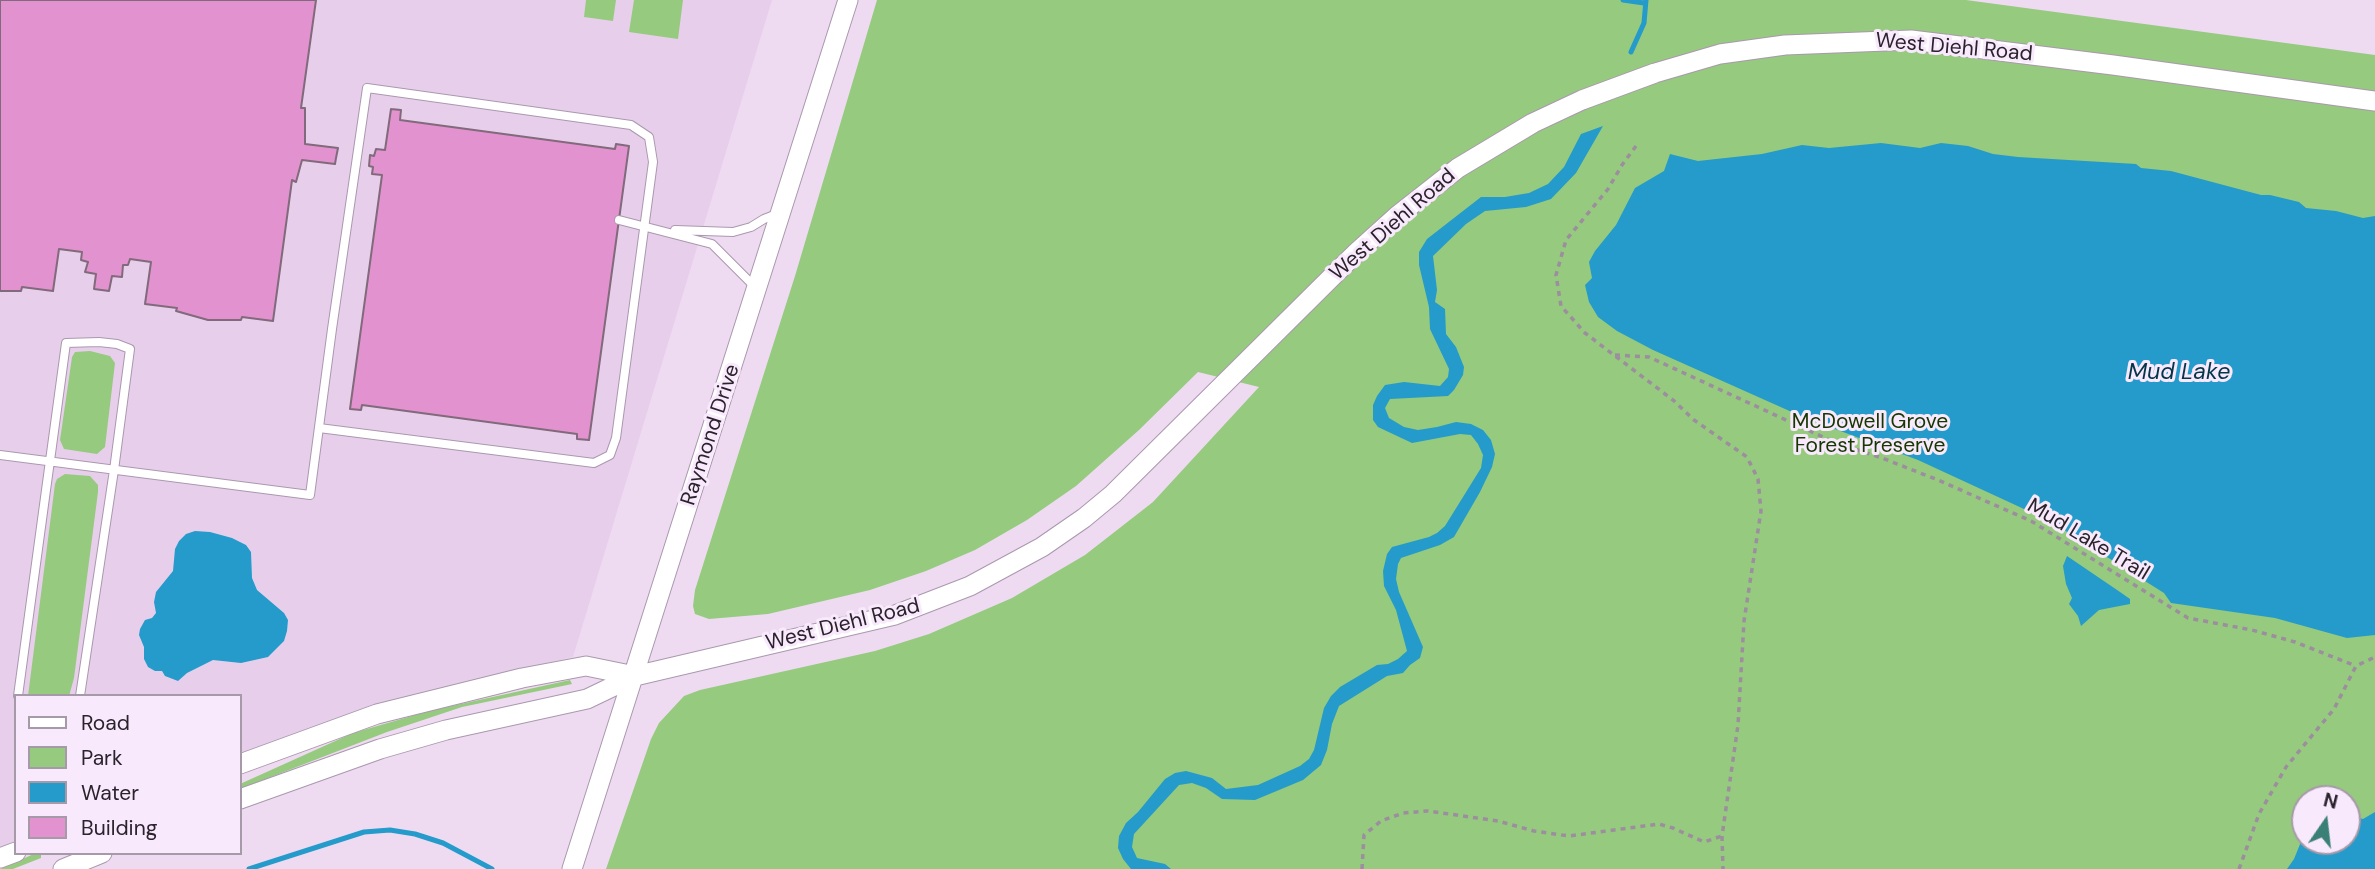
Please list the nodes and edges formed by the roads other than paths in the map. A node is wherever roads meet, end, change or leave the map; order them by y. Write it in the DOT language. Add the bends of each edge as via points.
graph roads {
  1 [pos="848,0"];
  2 [pos="2375,101"];
  3 [pos="782,212"];
  4 [pos="619,220"];
  5 [pos="645,225"];
  6 [pos="658,228"];
  7 [pos="757,289"];
  8 [pos="319,428"];
  9 [pos="0,455"];
  10 [pos="51,462"];
  11 [pos="114,470"];
  12 [pos="635,676"];
  13 [pos="18,694"];
  14 [pos="80,694"];
  15 [pos="242,763"];
  16 [pos="242,798"];
  17 [pos="84,861"];
  18 [pos="63,869"];
  19 [pos="572,869"];
  1 -- 3 [label="street, Raymond Drive"];
  2 -- 12 [label="street, West Diehl Road" via="1911,40 1785,45 1720,54 1655,73 1533,123 1458,168 1357,252 1113,494 1019,562 895,615"];
  3 -- 6 [label="lane" via="733,232"];
  3 -- 7 [label="street, Raymond Drive"];
  4 -- 5 [label="lane"];
  5 -- 6 [label="lane"];
  5 -- 8 [label="lane" via="616,439 610,455 594,463"];
  5 -- 8 [label="lane" via="653,162 649,137 631,125 368,88"];
  6 -- 7 [label="lane" via="712,244"];
  7 -- 12 [label="street, Raymond Drive"];
  8 -- 11 [label="lane" via="310,495"];
  9 -- 10 [label="lane"];
  10 -- 11 [label="lane"];
  10 -- 11 [label="lane" via="66,343 117,344 130,349"];
  10 -- 13 [label="lane"];
  11 -- 14 [label="lane"];
  12 -- 15 [label="street, West Diehl Road" via="586,666 510,681 377,714"];
  12 -- 16 [label="street, West Diehl Road" via="587,699 446,730"];
  12 -- 19 [label="street, Raymond Drive"];
  17 -- 18 [label="street"];
}
